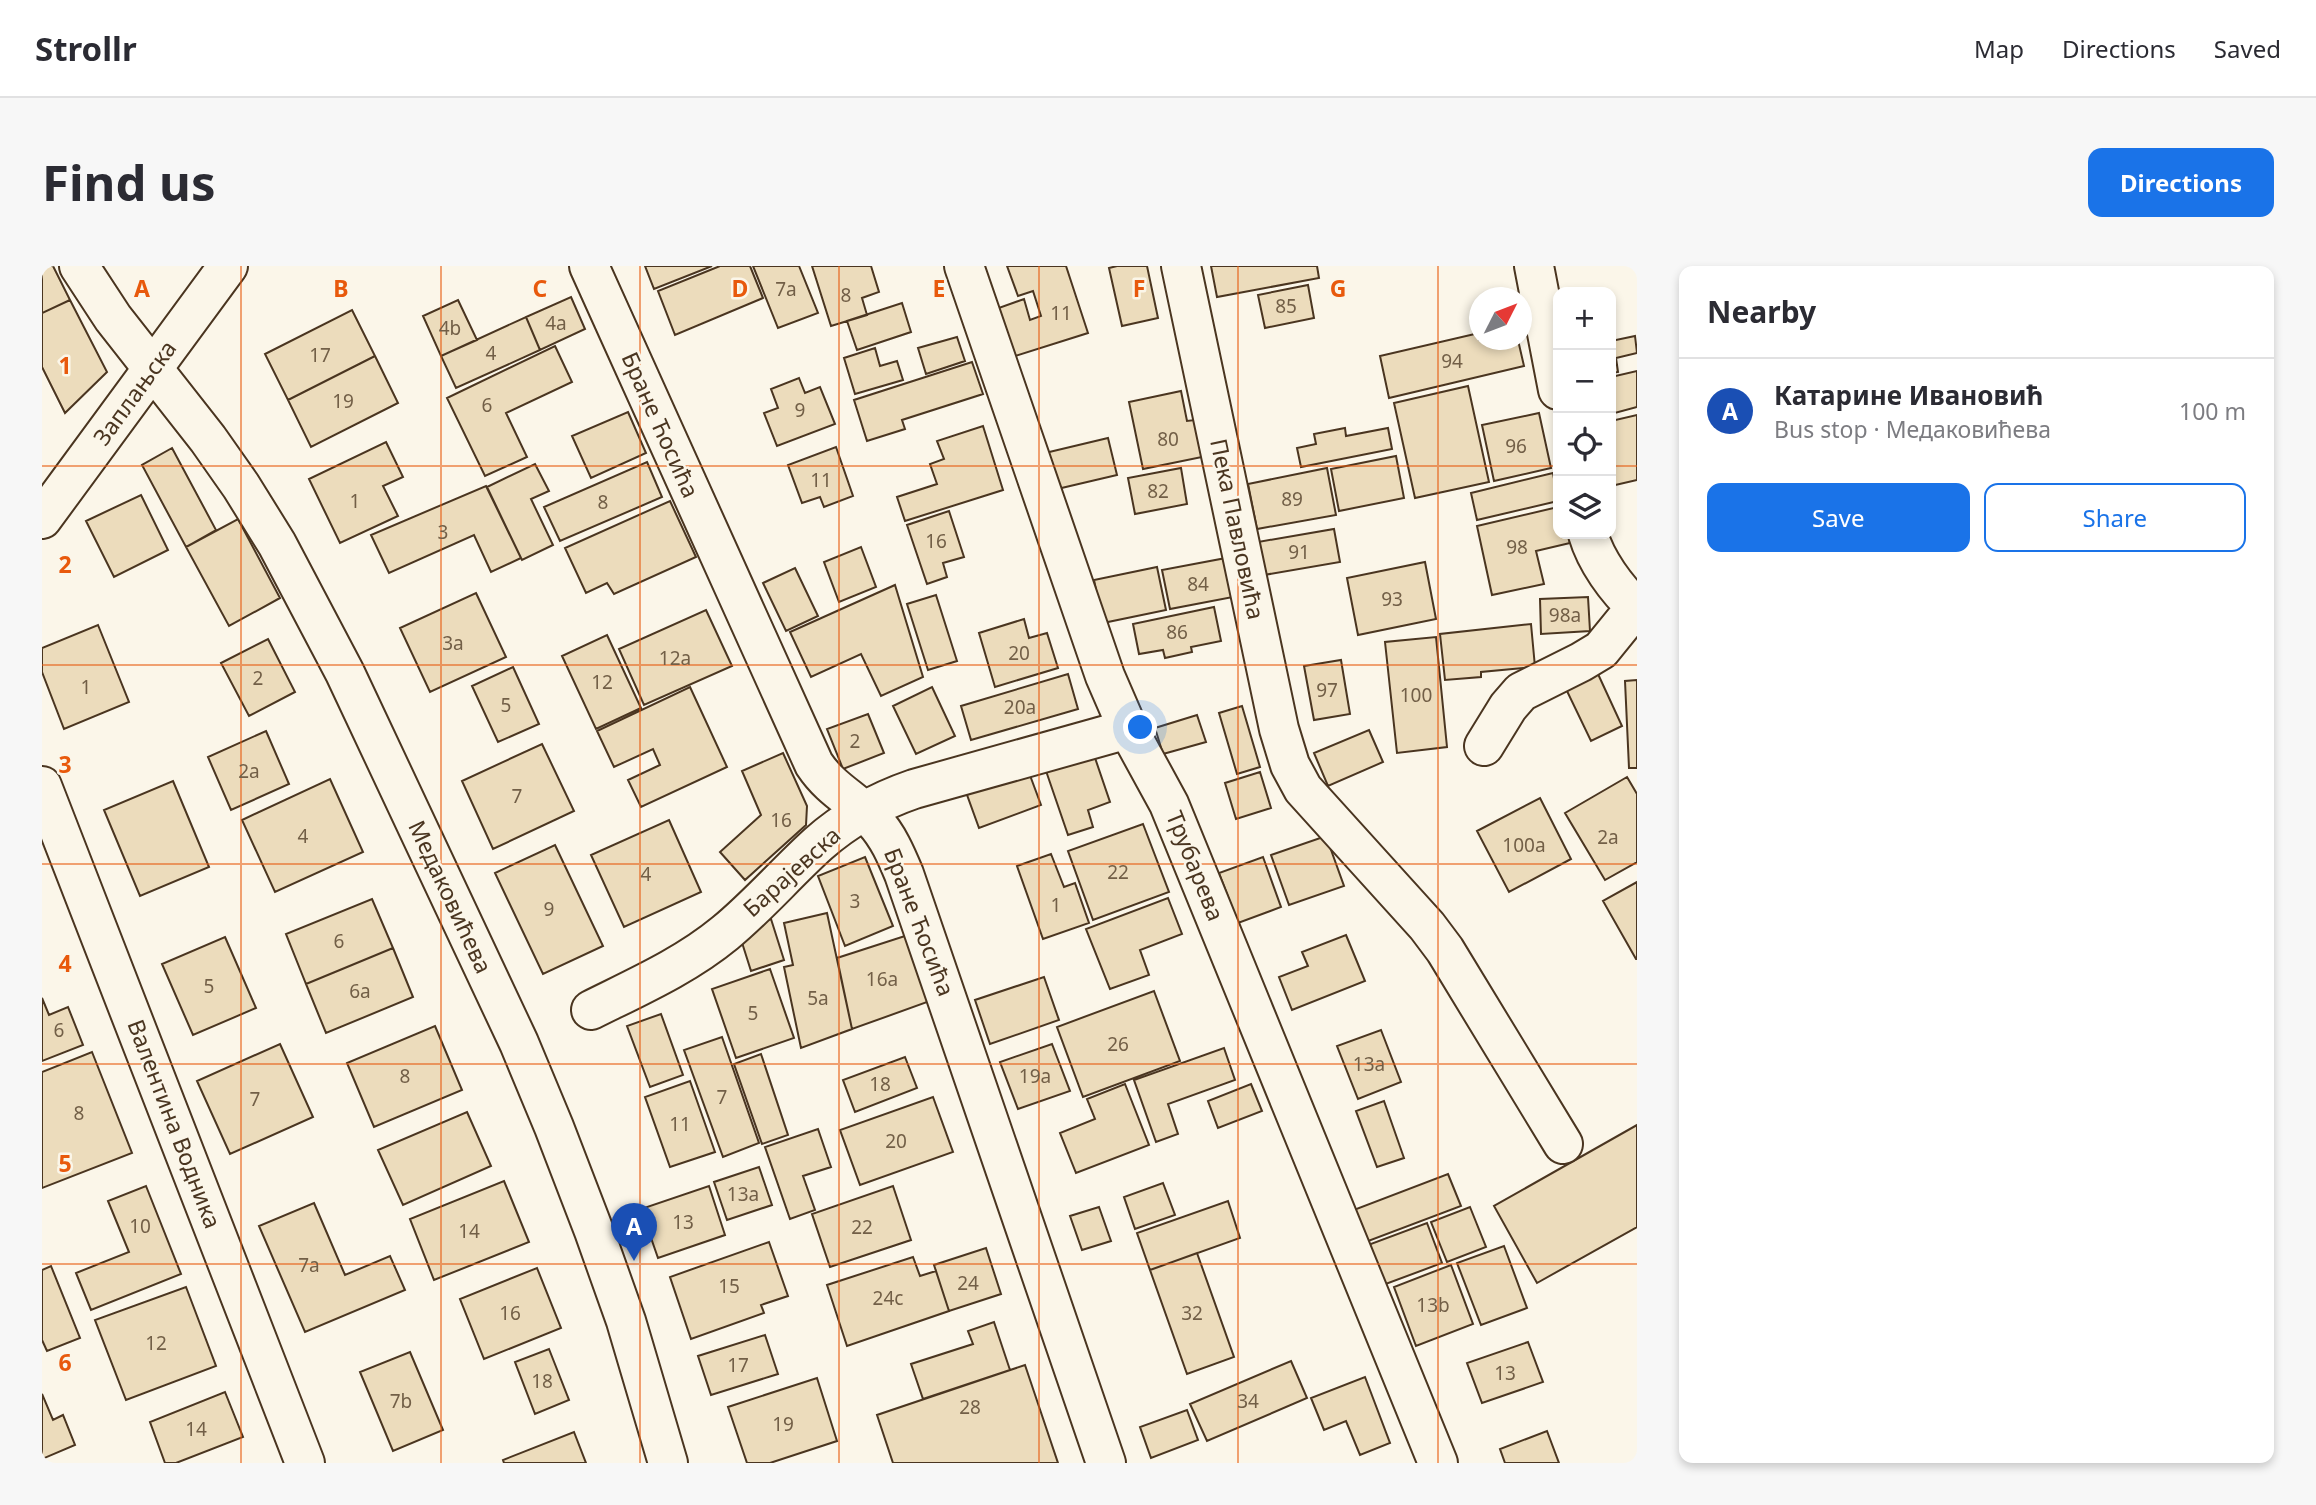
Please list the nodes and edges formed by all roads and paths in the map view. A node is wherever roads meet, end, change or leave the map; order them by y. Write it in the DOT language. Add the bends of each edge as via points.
graph roads {
  1 [pos="79,266"];
  2 [pos="228,266"];
  3 [pos="589,266"];
  4 [pos="964,266"];
  5 [pos="1181,266"];
  6 [pos="1534,266"];
  7 [pos="1553,364"];
  8 [pos="152,370"];
  9 [pos="42,519"];
  10 [pos="1590,539"];
  11 [pos="1637,608"];
  12 [pos="1128,729"];
  13 [pos="1484,746"];
  14 [pos="42,786"];
  15 [pos="864,812"];
  16 [pos="591,1010"];
  17 [pos="1563,1144"];
  18 [pos="305,1463"];
  19 [pos="668,1463"];
  20 [pos="1105,1463"];
  21 [pos="1438,1463"];
  1 -- 8 [label="street, Медаковићева"];
  2 -- 8 [label="street, Заплањска"];
  3 -- 15 [label="street, Бране Ћосића" via="814,764 825,781"];
  4 -- 12 [label="street, Трубарева" via="1105,676"];
  5 -- 17 [label="street, Пека Павловића" via="1290,765 1303,789 1445,950"];
  6 -- 7 [label="street"];
  8 -- 9 [label="street, Заплањска"];
  8 -- 19 [label="street, Медаковићева" via="241,486 345,673 554,1127 626,1321"];
  10 -- 11 [label="street" via="1609,575"];
  11 -- 13 [label="street" via="1601,650 1521,692"];
  12 -- 15 [label="street, Барајевска" via="914,789"];
  12 -- 21 [label="street, Трубарева" via="1169,804"];
  14 -- 18 [label="street, Валентина Водника"];
  15 -- 16 [label="street, Барајевска" via="818,844 724,933 675,967"];
  15 -- 20 [label="street, Бране Ћосића" via="883,833 904,873"];
}
